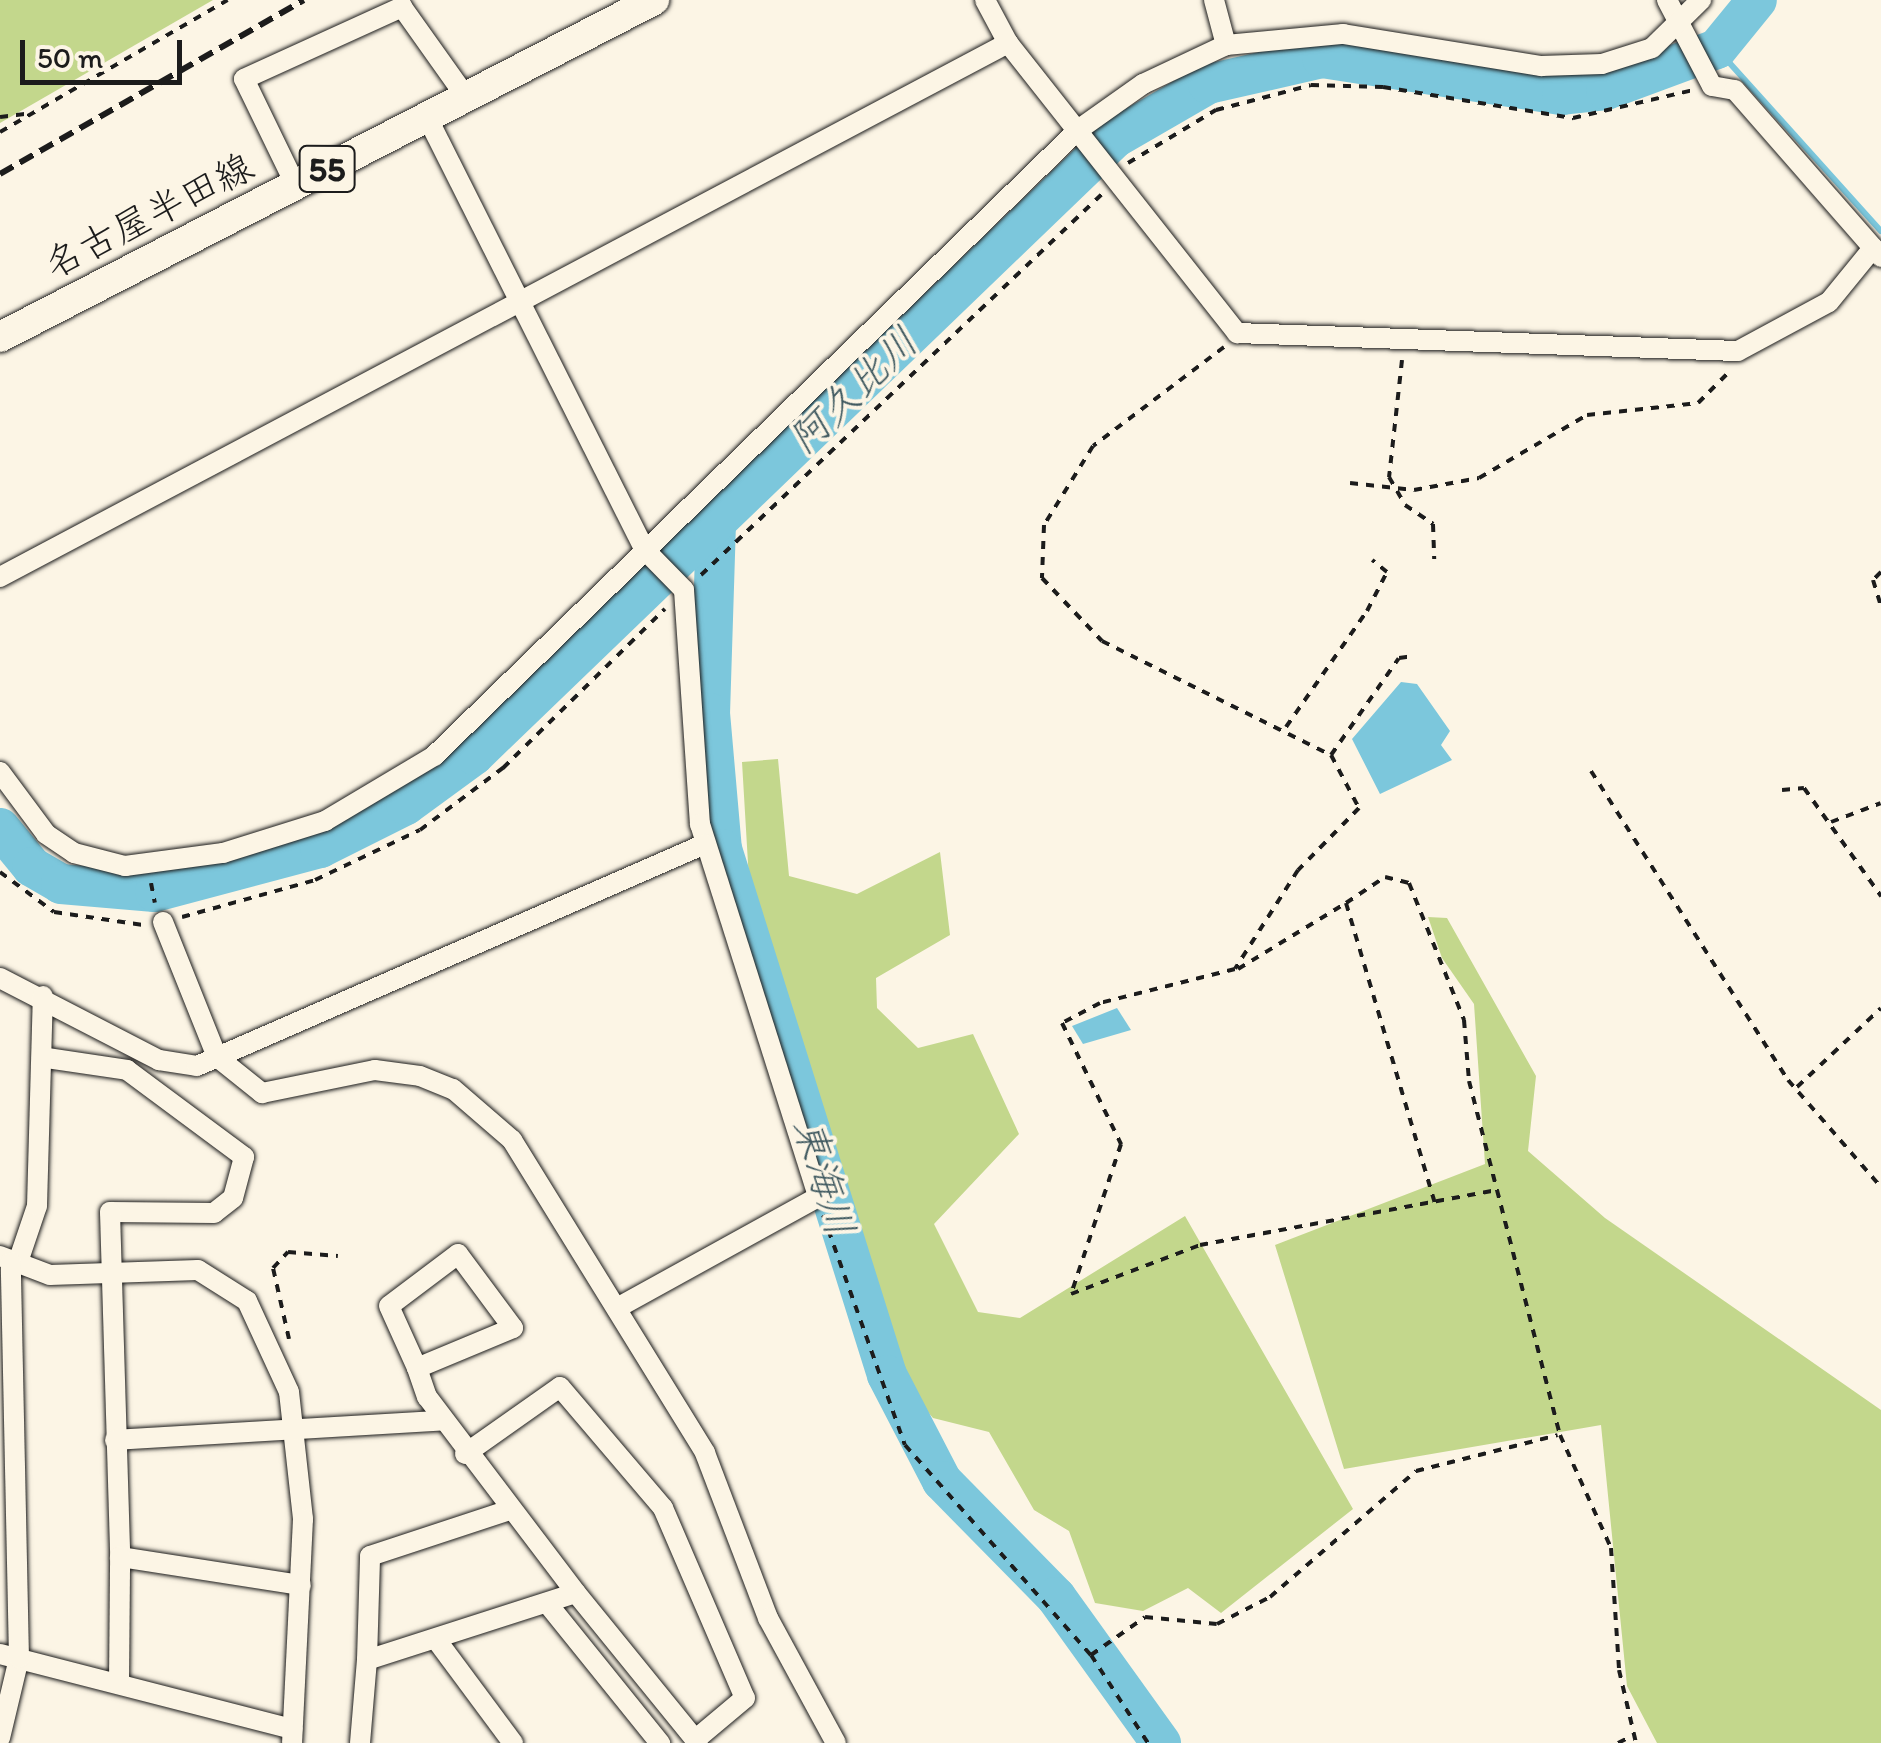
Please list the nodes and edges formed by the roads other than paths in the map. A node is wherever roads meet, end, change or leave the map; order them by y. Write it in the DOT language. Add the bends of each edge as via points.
graph roads {
  1 [pos="654,0"];
  2 [pos="985,0"];
  3 [pos="1214,0"];
  4 [pos="1667,0"];
  5 [pos="1701,0"];
  6 [pos="1682,28"];
  7 [pos="1008,44"];
  8 [pos="1226,45"];
  9 [pos="466,97"];
  10 [pos="427,117"];
  11 [pos="1078,130"];
  12 [pos="296,186"];
  13 [pos="1877,253"];
  14 [pos="514,302"];
  15 [pos="0,337"];
  16 [pos="646,550"];
  17 [pos="0,576"];
  18 [pos="0,772"];
  19 [pos="704,844"];
  20 [pos="161,922"];
  21 [pos="0,978"];
  22 [pos="43,996"];
  23 [pos="218,1057"];
  24 [pos="47,1058"];
  25 [pos="10,1260"];
  26 [pos="110,1269"];
  27 [pos="617,1308"];
  28 [pos="417,1368"];
  29 [pos="439,1421"];
  30 [pos="289,1430"];
  31 [pos="114,1440"];
  32 [pos="465,1454"];
  33 [pos="6,1459"];
  34 [pos="510,1510"];
  35 [pos="120,1558"];
  36 [pos="301,1584"];
  37 [pos="576,1593"];
  38 [pos="552,1608"];
  39 [pos="438,1642"];
  40 [pos="9,1656"];
  41 [pos="368,1660"];
  42 [pos="118,1684"];
  43 [pos="293,1736"];
  44 [pos="0,1738"];
  45 [pos="697,1741"];
  46 [pos="360,1743"];
  47 [pos="513,1743"];
  48 [pos="660,1743"];
  49 [pos="836,1743"];
  1 -- 9 [label="main road, 名古屋半田線 / 55"];
  2 -- 7 [label="street"];
  3 -- 8 [label="street"];
  4 -- 6 [label="street"];
  5 -- 6 [label="street"];
  6 -- 8 [label="street" via="1632,56 1570,66 1361,34"];
  6 -- 13 [label="street" via="1707,78 1735,90"];
  7 -- 11 [label="street"];
  7 -- 14 [label="street"];
  8 -- 11 [label="street" via="1184,61"];
  9 -- 10 [label="main road, 名古屋半田線 / 55"];
  9 -- 12 [label="street" via="402,8 244,79"];
  10 -- 12 [label="main road, 名古屋半田線 / 55"];
  10 -- 14 [label="street"];
  11 -- 13 [label="street" via="1237,332 1738,351 1829,302"];
  11 -- 16 [label="street"];
  12 -- 15 [label="main road, 名古屋半田線 / 55"];
  14 -- 16 [label="street"];
  14 -- 17 [label="street"];
  16 -- 18 [label="street" via="398,782 295,832 147,864 74,853 46,834"];
  16 -- 19 [label="street" via="684,590"];
  19 -- 23 [label="street"];
  19 -- 27 [label="street" via="818,1198"];
  20 -- 23 [label="street"];
  21 -- 22 [label="street"];
  22 -- 23 [label="street" via="159,1060 184,1067"];
  22 -- 24 [label="street" via="39,1047"];
  23 -- 27 [label="street" via="270,1094 375,1070 454,1089 512,1140"];
  24 -- 25 [label="street" via="38,1206"];
  24 -- 26 [label="street" via="126,1070 244,1158 233,1198 214,1212 110,1212"];
  25 -- 26 [label="street" via="50,1275"];
  25 -- 33 [label="street"];
  26 -- 30 [label="street" via="218,1276 248,1300 279,1355"];
  26 -- 31 [label="street"];
  27 -- 49 [label="street" via="705,1453 768,1618"];
  28 -- 28 [label="street" via="510,1336 510,1316 458,1254 389,1306"];
  28 -- 29 [label="street"];
  29 -- 30 [label="street"];
  29 -- 32 [label="street"];
  30 -- 31 [label="street"];
  30 -- 36 [label="street" via="303,1518"];
  31 -- 35 [label="street"];
  32 -- 34 [label="street"];
  32 -- 45 [label="street" via="560,1387 663,1508 746,1698"];
  33 -- 40 [label="street"];
  34 -- 37 [label="street"];
  34 -- 41 [label="street" via="370,1556"];
  35 -- 36 [label="street"];
  35 -- 42 [label="street"];
  36 -- 43 [label="street"];
  37 -- 38 [label="street"];
  37 -- 45 [label="street"];
  38 -- 39 [label="street"];
  38 -- 48 [label="street"];
  39 -- 41 [label="street"];
  39 -- 47 [label="street"];
  40 -- 42 [label="street"];
  40 -- 44 [label="street"];
  41 -- 46 [label="street"];
  42 -- 43 [label="street"];
}
